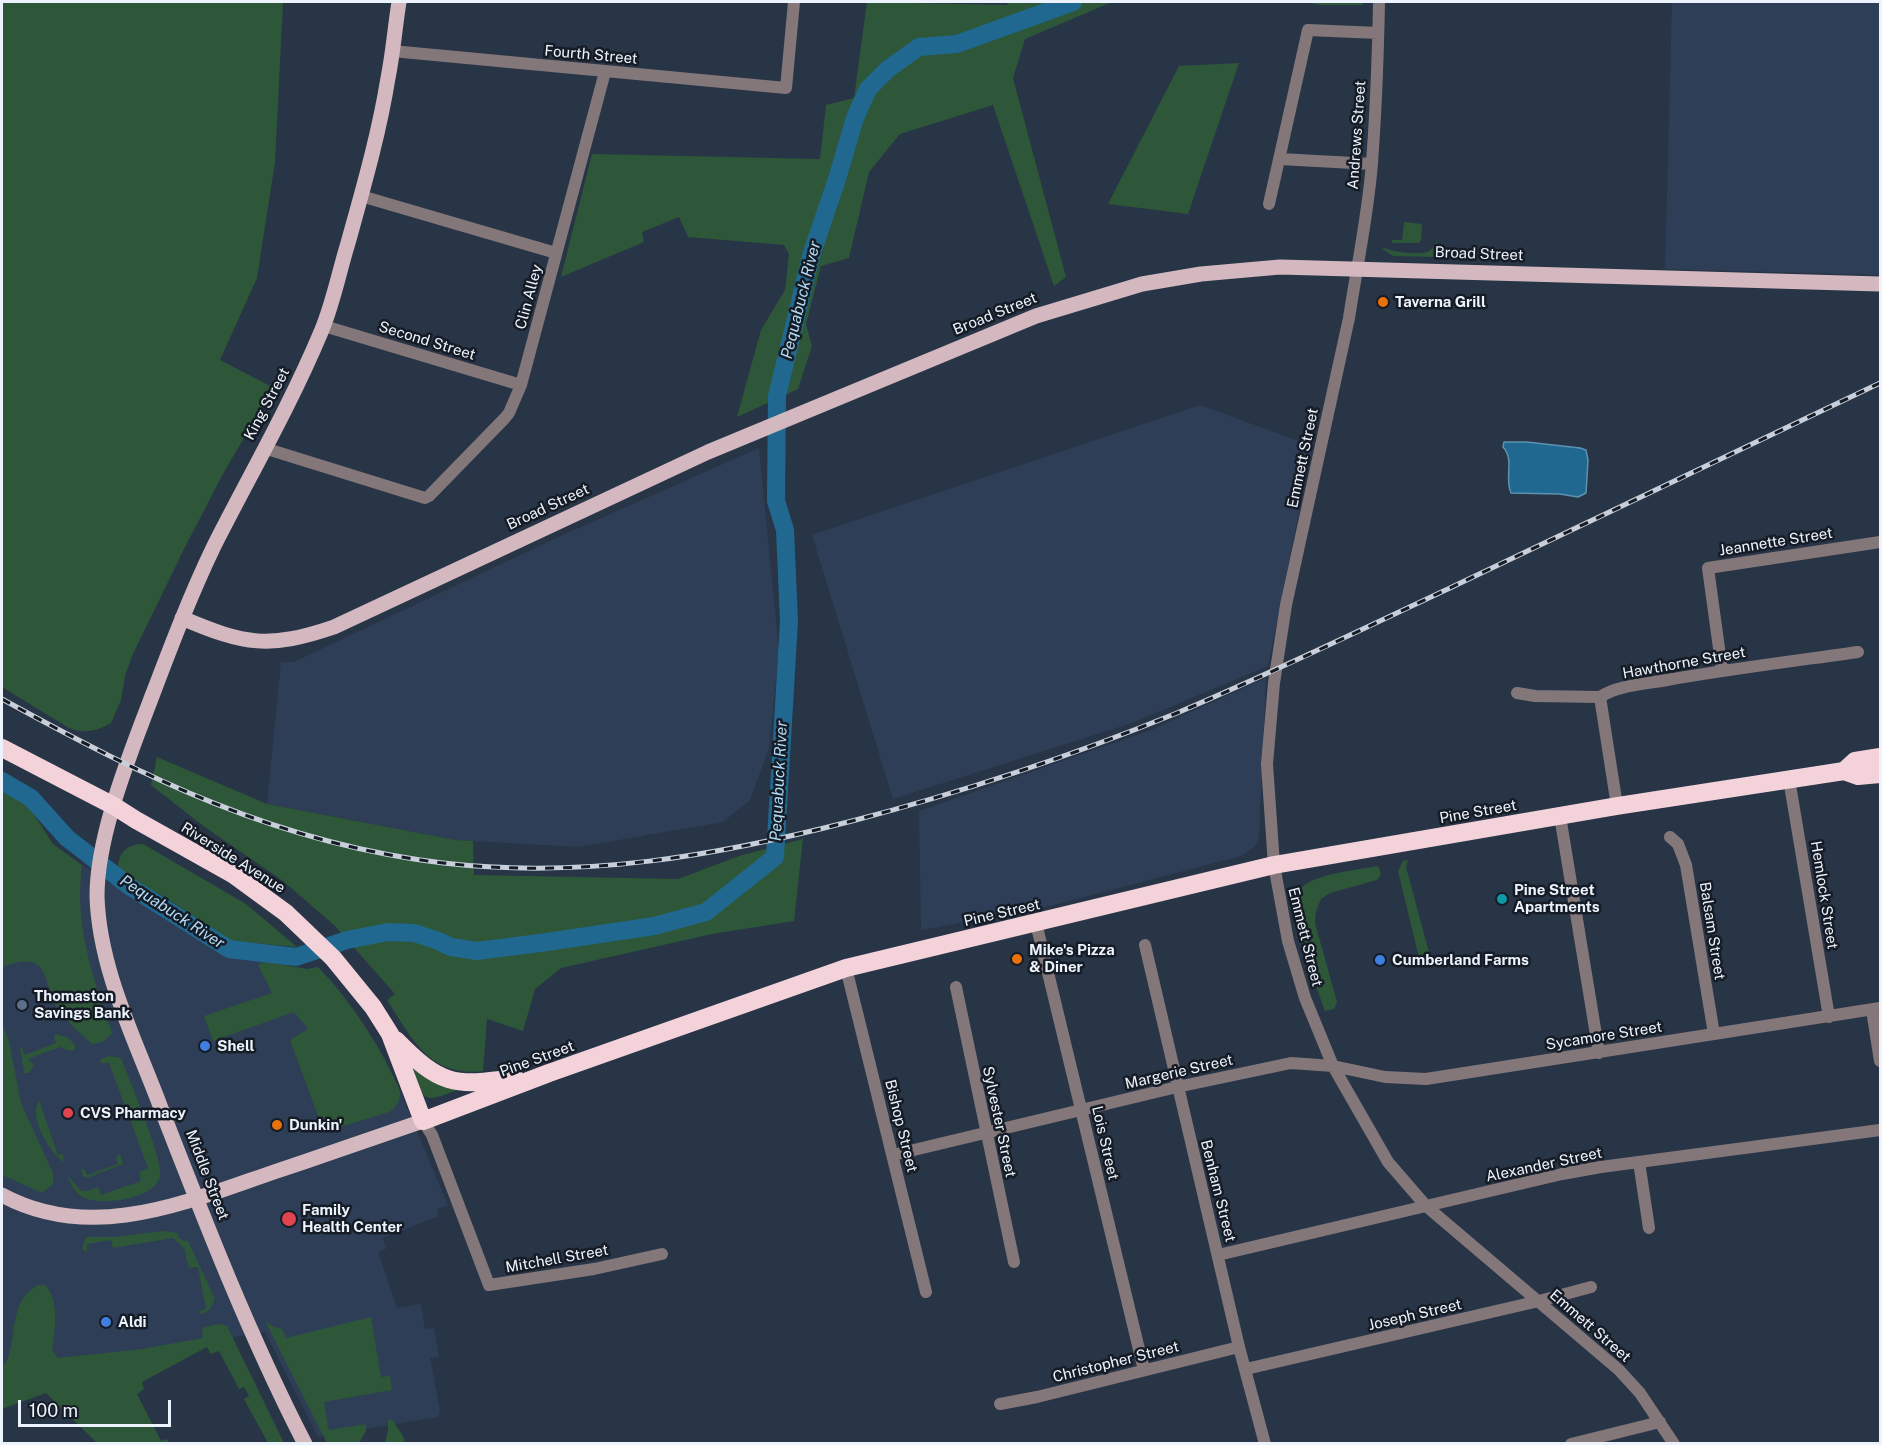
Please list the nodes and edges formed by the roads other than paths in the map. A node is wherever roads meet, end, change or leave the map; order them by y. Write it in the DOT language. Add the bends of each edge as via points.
graph roads {
  1 [pos="399,2"];
  2 [pos="794,2"];
  3 [pos="1379,2"];
  4 [pos="1378,33"];
  5 [pos="392,51"];
  6 [pos="604,72"];
  7 [pos="1280,159"];
  8 [pos="1372,164"];
  9 [pos="361,196"];
  10 [pos="1269,204"];
  11 [pos="556,253"];
  12 [pos="1358,269"];
  13 [pos="1881,284"];
  14 [pos="324,326"];
  15 [pos="521,385"];
  16 [pos="264,448"];
  17 [pos="1881,542"];
  18 [pos="182,618"];
  19 [pos="1858,652"];
  20 [pos="1722,670"];
  21 [pos="1517,693"];
  22 [pos="1600,697"];
  23 [pos="2,748"];
  24 [pos="1881,757"];
  25 [pos="1844,771"];
  26 [pos="1881,774"];
  27 [pos="1790,779"];
  28 [pos="114,806"];
  29 [pos="1617,806"];
  30 [pos="1560,816"];
  31 [pos="1670,837"];
  32 [pos="1274,865"];
  33 [pos="1036,923"];
  34 [pos="1145,945"];
  35 [pos="846,968"];
  36 [pos="956,987"];
  37 [pos="1876,1009"];
  38 [pos="1829,1017"];
  39 [pos="390,1034"];
  40 [pos="1714,1034"];
  41 [pos="1599,1053"];
  42 [pos="1881,1061"];
  43 [pos="1333,1066"];
  44 [pos="549,1073"];
  45 [pos="1177,1087"];
  46 [pos="1082,1110"];
  47 [pos="423,1121"];
  48 [pos="1881,1130"];
  49 [pos="987,1132"];
  50 [pos="893,1155"];
  51 [pos="1639,1162"];
  52 [pos="2,1195"];
  53 [pos="196,1199"];
  54 [pos="1426,1206"];
  55 [pos="1650,1228"];
  56 [pos="662,1254"];
  57 [pos="1218,1255"];
  58 [pos="1014,1262"];
  59 [pos="1591,1287"];
  60 [pos="926,1292"];
  61 [pos="1539,1301"];
  62 [pos="1239,1347"];
  63 [pos="1246,1370"];
  64 [pos="1144,1371"];
  65 [pos="1000,1404"];
  66 [pos="1660,1422"];
  67 [pos="305,1443"];
  68 [pos="1265,1443"];
  69 [pos="1571,1443"];
  70 [pos="1674,1443"];
  1 -- 5 [label="main road, King Street"];
  2 -- 6 [label="street, Fourth Street" via="786,88"];
  3 -- 4 [label="street, Andrews Street"];
  4 -- 7 [label="street" via="1308,30"];
  4 -- 8 [label="street, Andrews Street"];
  5 -- 6 [label="street, Fourth Street"];
  5 -- 9 [label="main road, King Street"];
  6 -- 11 [label="street, Clin Alley"];
  7 -- 8 [label="street"];
  7 -- 10 [label="street"];
  8 -- 12 [label="street, Andrews Street"];
  9 -- 11 [label="street"];
  9 -- 14 [label="main road, King Street"];
  11 -- 15 [label="street, Clin Alley"];
  12 -- 13 [label="main road, Broad Street"];
  12 -- 18 [label="main road, Broad Street" via="1280,267 1201,273 1142,284 1035,316 758,430 301,639 254,641 227,636"];
  12 -- 32 [label="street, Emmett Street" via="1286,605 1274,683 1267,764"];
  14 -- 15 [label="street, Second Street"];
  14 -- 16 [label="main road, King Street" via="297,388"];
  15 -- 16 [label="street, Clin Alley" via="504,419 425,498"];
  16 -- 18 [label="main road, King Street"];
  17 -- 20 [label="street, Jeannette Street" via="1708,568"];
  18 -- 28 [label="main road, King Street"];
  19 -- 20 [label="street, Hawthorne Street"];
  20 -- 22 [label="street, Hawthorne Street" via="1608,692"];
  21 -- 22 [label="street, Hawthorne Street"];
  22 -- 29 [label="street"];
  23 -- 28 [label="highway, Riverside Avenue"];
  24 -- 25 [label="highway, Pine Street" via="1856,761"];
  25 -- 26 [label="highway, Pine Street" via="1858,776"];
  25 -- 27 [label="highway, Pine Street"];
  27 -- 29 [label="highway, Pine Street"];
  27 -- 38 [label="street, Hemlock Street"];
  28 -- 39 [label="highway, Riverside Avenue" via="234,875 291,917 333,958"];
  28 -- 53 [label="main road, Middle Street" via="98,882 99,926 114,986"];
  29 -- 30 [label="highway, Pine Street"];
  30 -- 32 [label="highway, Pine Street"];
  30 -- 41 [label="street"];
  31 -- 40 [label="street, Balsam Street" via="1678,844 1686,865"];
  32 -- 33 [label="highway, Pine Street"];
  32 -- 43 [label="street, Emmett Street" via="1288,941 1305,998"];
  33 -- 35 [label="highway, Pine Street"];
  33 -- 46 [label="street, Lois Street"];
  34 -- 45 [label="street, Benham Street"];
  35 -- 44 [label="highway, Pine Street"];
  35 -- 50 [label="street, Bishop Street"];
  36 -- 49 [label="street, Sylvester Street"];
  37 -- 38 [label="street, Sycamore Street"];
  37 -- 42 [label="street"];
  38 -- 40 [label="street, Sycamore Street"];
  39 -- 44 [label="highway" via="420,1064 440,1077 463,1083"];
  39 -- 47 [label="highway, Riverside Avenue"];
  40 -- 41 [label="street, Sycamore Street"];
  41 -- 43 [label="street, Sycamore Street" via="1426,1079 1385,1077"];
  43 -- 45 [label="street, Margerie Street" via="1291,1063"];
  43 -- 54 [label="street, Emmett Street" via="1388,1162"];
  44 -- 47 [label="highway, Pine Street"];
  45 -- 46 [label="street, Margerie Street"];
  45 -- 57 [label="street, Benham Street"];
  46 -- 49 [label="street, Margerie Street"];
  46 -- 64 [label="street, Lois Street"];
  47 -- 53 [label="main road, Pine Street"];
  47 -- 56 [label="street, Mitchell Street" via="432,1135 489,1286"];
  48 -- 51 [label="street, Alexander Street"];
  49 -- 50 [label="street, Margerie Street"];
  49 -- 58 [label="street, Sylvester Street"];
  50 -- 60 [label="street, Bishop Street"];
  51 -- 54 [label="street, Alexander Street" via="1562,1174"];
  51 -- 55 [label="street"];
  52 -- 53 [label="main road, Pine Street" via="49,1213 92,1218 134,1215"];
  53 -- 67 [label="main road, Middle Street" via="264,1361"];
  54 -- 57 [label="street, Alexander Street"];
  54 -- 61 [label="street, Emmett Street"];
  57 -- 62 [label="street, Benham Street"];
  59 -- 61 [label="street, Joseph Street"];
  61 -- 63 [label="street, Joseph Street"];
  61 -- 66 [label="street, Emmett Street" via="1619,1370"];
  62 -- 63 [label="street, Benham Street"];
  62 -- 64 [label="street, Christopher Street"];
  63 -- 68 [label="street, Benham Street"];
  64 -- 65 [label="street, Christopher Street"];
  66 -- 69 [label="street"];
  66 -- 70 [label="street, Emmett Street"];
}
